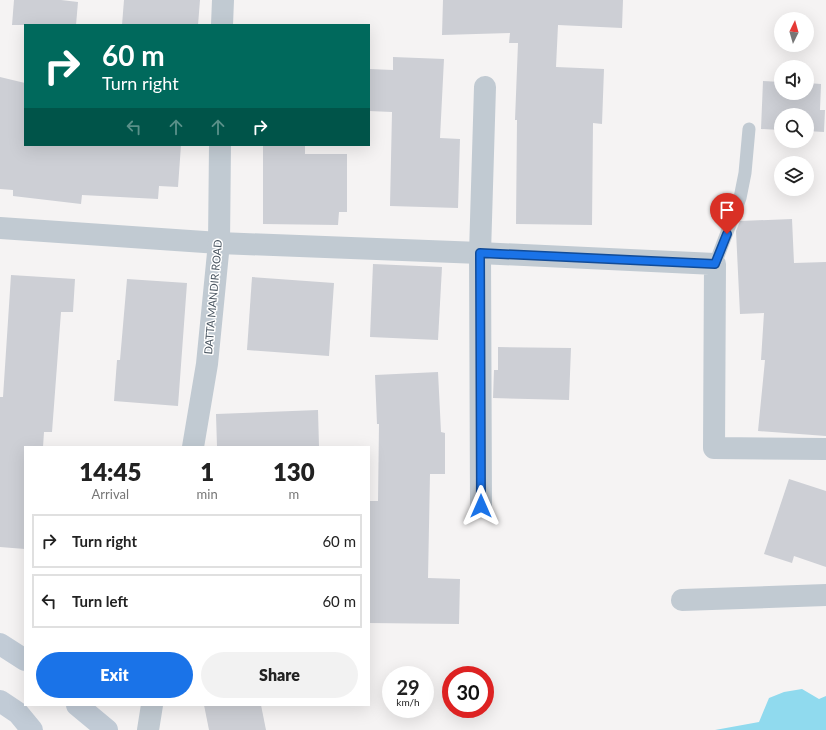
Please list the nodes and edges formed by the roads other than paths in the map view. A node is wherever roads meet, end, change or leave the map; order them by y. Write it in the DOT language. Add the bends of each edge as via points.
graph roads {
  1 [pos="223,0"];
  2 [pos="222,24"];
  3 [pos="485,87"];
  4 [pos="749,129"];
  5 [pos="220,146"];
  6 [pos="0,228"];
  7 [pos="219,243"];
  8 [pos="480,253"];
  9 [pos="715,264"];
  10 [pos="193,446"];
  11 [pos="826,448"];
  12 [pos="481,506"];
  13 [pos="826,595"];
  14 [pos="682,600"];
  15 [pos="0,644"];
  16 [pos="24,659"];
  17 [pos="0,701"];
  18 [pos="78,706"];
  19 [pos="152,706"];
  20 [pos="32,730"];
  21 [pos="107,730"];
  22 [pos="148,730"];
  1 -- 2 [label="street"];
  3 -- 8 [label="street"];
  4 -- 9 [label="lane" via="740,198"];
  5 -- 7 [label="street, DATTA MANDIR ROAD"];
  6 -- 7 [label="street"];
  7 -- 8 [label="street"];
  7 -- 10 [label="street, DATTA MANDIR ROAD" via="207,364"];
  8 -- 9 [label="street"];
  8 -- 12 [label="street"];
  9 -- 11 [label="street" via="714,448"];
  13 -- 14 [label="street"];
  15 -- 16 [label="main road"];
  17 -- 20 [label="main road" via="18,713"];
  18 -- 21 [label="main road"];
  19 -- 22 [label="street"];
}
